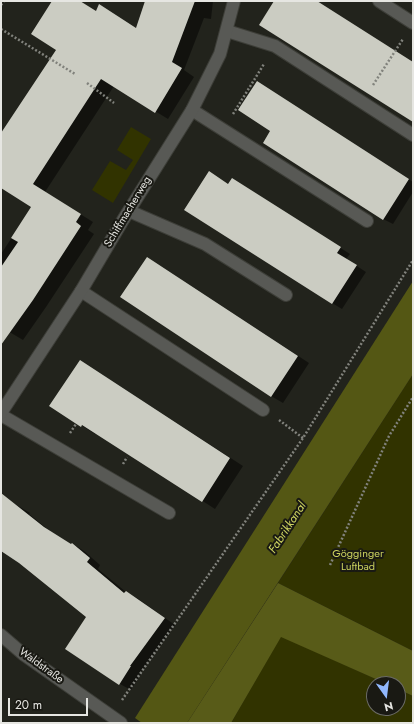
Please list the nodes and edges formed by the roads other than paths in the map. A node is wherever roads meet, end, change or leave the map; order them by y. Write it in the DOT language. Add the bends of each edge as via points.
graph roads {
  1 [pos="234,1"];
  2 [pos="379,1"];
  3 [pos="413,23"];
  4 [pos="227,31"];
  5 [pos="192,110"];
  6 [pos="413,135"];
  7 [pos="129,211"];
  8 [pos="367,221"];
  9 [pos="81,292"];
  10 [pos="286,295"];
  11 [pos="263,410"];
  12 [pos="1,414"];
  13 [pos="170,514"];
  14 [pos="1,635"];
  15 [pos="116,719"];
  1 -- 4 [label="street, Schiffmacherweg"];
  2 -- 3 [label="street"];
  4 -- 5 [label="street, Schiffmacherweg" via="220,54"];
  4 -- 6 [label="street" via="275,46"];
  5 -- 7 [label="street, Schiffmacherweg"];
  5 -- 8 [label="street"];
  7 -- 9 [label="street, Schiffmacherweg"];
  7 -- 10 [label="street" via="205,244"];
  9 -- 11 [label="street"];
  9 -- 12 [label="street, Schiffmacherweg"];
  12 -- 13 [label="street"];
  14 -- 15 [label="street, Waldstraße" via="23,654"];
}
